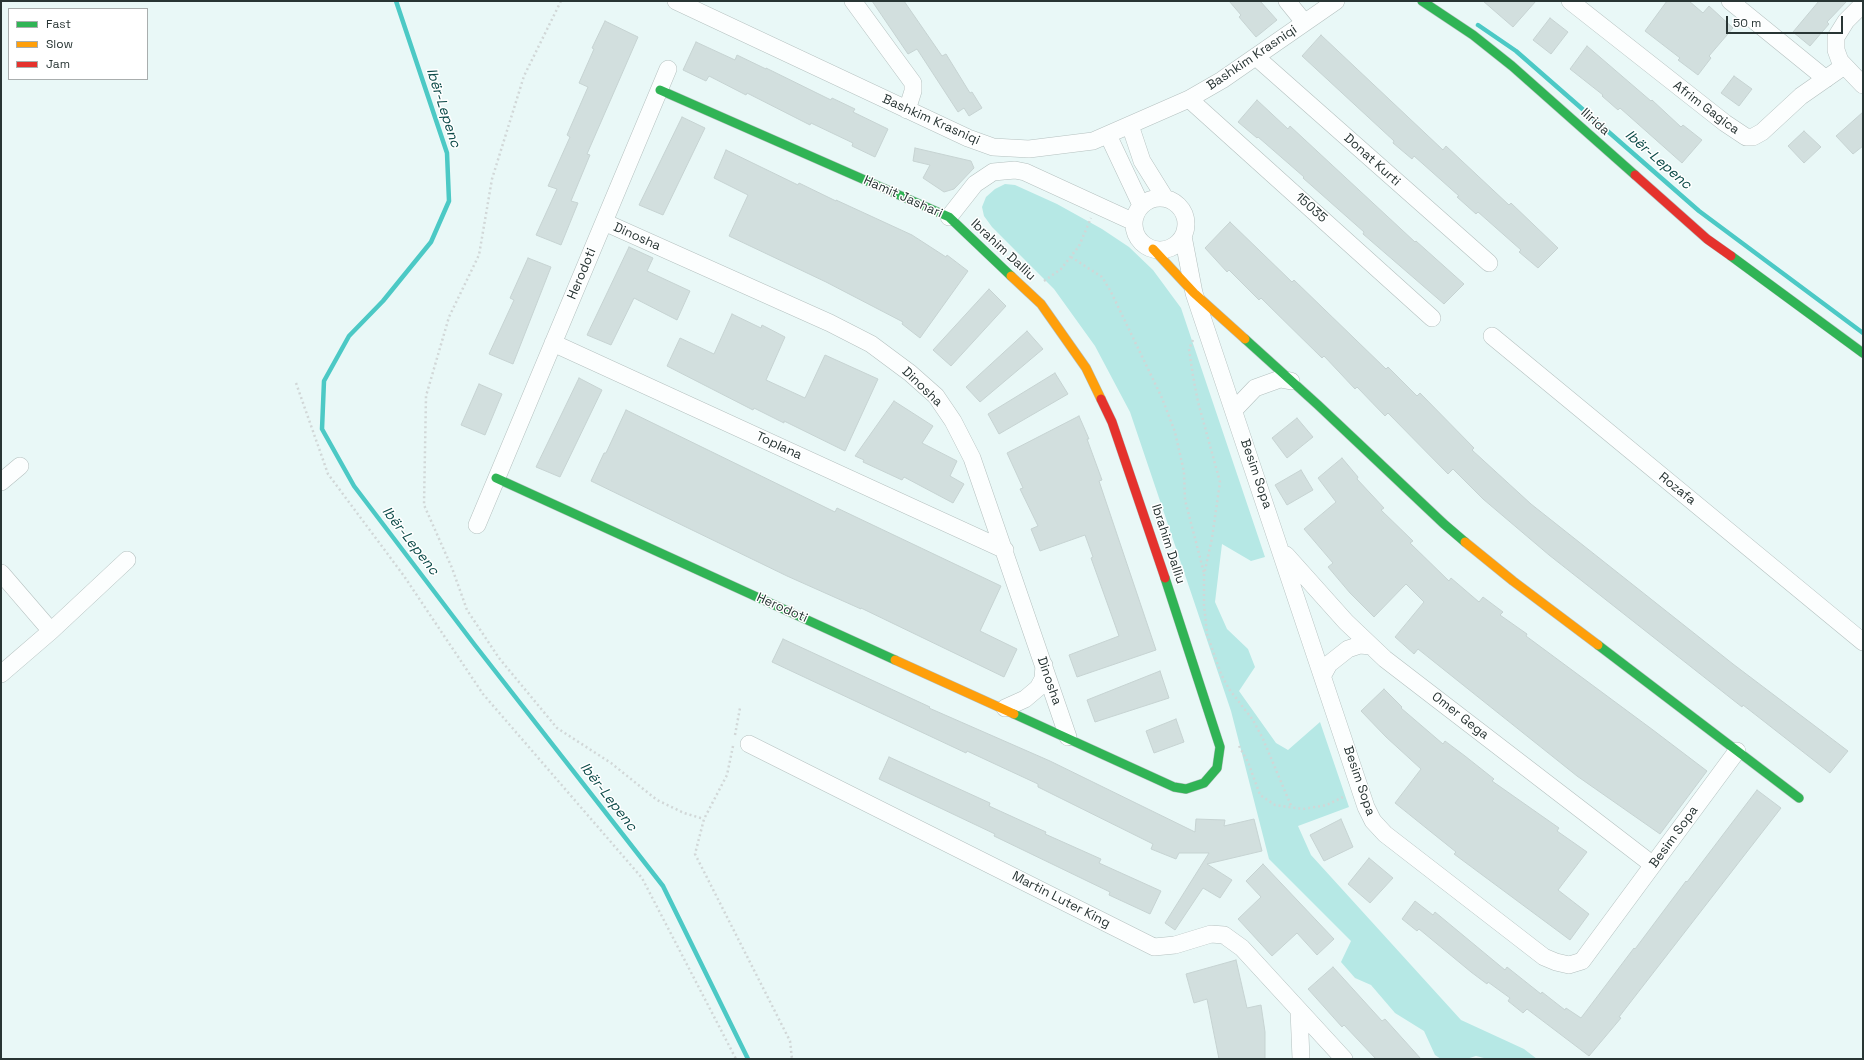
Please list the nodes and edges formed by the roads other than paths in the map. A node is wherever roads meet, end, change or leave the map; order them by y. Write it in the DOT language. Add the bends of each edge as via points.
graph roads {
  1 [pos="676,1"];
  2 [pos="853,1"];
  3 [pos="1287,1"];
  4 [pos="1336,1"];
  5 [pos="1422,1"];
  6 [pos="1570,1"];
  7 [pos="1730,1"];
  8 [pos="1863,4"];
  9 [pos="1304,22"];
  10 [pos="1256,57"];
  11 [pos="1844,66"];
  12 [pos="668,69"];
  13 [pos="1826,79"];
  14 [pos="1863,85"];
  15 [pos="660,90"];
  16 [pos="1189,99"];
  17 [pos="907,110"];
  18 [pos="1130,125"];
  19 [pos="1108,135"];
  20 [pos="1165,198"];
  21 [pos="1141,205"];
  22 [pos="949,217"];
  23 [pos="604,222"];
  24 [pos="1134,222"];
  25 [pos="1183,236"];
  26 [pos="1153,249"];
  27 [pos="1489,264"];
  28 [pos="1194,293"];
  29 [pos="1432,318"];
  30 [pos="1492,336"];
  31 [pos="553,342"];
  32 [pos="1863,353"];
  33 [pos="1291,381"];
  34 [pos="1234,410"];
  35 [pos="20,466"];
  36 [pos="496,478"];
  37 [pos="1,482"];
  38 [pos="477,525"];
  39 [pos="1005,550"];
  40 [pos="1281,550"];
  41 [pos="127,560"];
  42 [pos="1,573"];
  43 [pos="51,631"];
  44 [pos="1863,642"];
  45 [pos="1372,646"];
  46 [pos="1044,665"];
  47 [pos="1,674"];
  48 [pos="1323,675"];
  49 [pos="1005,708"];
  50 [pos="1068,737"];
  51 [pos="739,742"];
  52 [pos="1737,751"];
  53 [pos="1799,798"];
  54 [pos="1653,865"];
  55 [pos="1299,1010"];
  56 [pos="1301,1059"];
  57 [pos="1344,1059"];
  1 -- 17 [label="street, Bashkim Krasniqi"];
  2 -- 17 [label="street" via="913,83"];
  3 -- 9 [label="street"];
  4 -- 9 [label="street, Bashkim Krasniqi"];
  5 -- 32 [label="street, Ilirida" via="1473,35 1512,66 1707,239"];
  6 -- 13 [label="street, Afrim Gagica" via="1746,137 1754,138 1801,96"];
  7 -- 13 [label="street"];
  8 -- 11 [label="street" via="1846,21 1836,37 1836,50"];
  9 -- 10 [label="street, Bashkim Krasniqi"];
  10 -- 16 [label="street, Bashkim Krasniqi"];
  10 -- 27 [label="street, Donat Kurti"];
  11 -- 13 [label="street, Afrim Gagica"];
  11 -- 14 [label="street"];
  12 -- 15 [label="street, Herodoti"];
  15 -- 22 [label="street, Hamit Jashari"];
  15 -- 23 [label="street, Herodoti"];
  16 -- 18 [label="street, Bashkim Krasniqi"];
  16 -- 29 [label="street, 15035"];
  17 -- 19 [label="street, Bashkim Krasniqi" via="993,147 1029,149 1093,141"];
  18 -- 19 [label="street, Bashkim Krasniqi"];
  18 -- 20 [label="street, Besim Sopa" via="1142,161"];
  19 -- 21 [label="street"];
  20 -- 21 [label="street" via="1148,200"];
  20 -- 25 [label="street, Besim Sopa" via="1179,205 1184,212 1186,224"];
  21 -- 24 [label="street"];
  22 -- 24 [label="street, Hamit Jashari" via="975,184 993,172 1003,170 1025,172"];
  22 -- 50 [label="street, Ibrahim Dalliu" via="1041,304 1086,368 1112,422 1132,479 1218,738 1219,759 1217,768 1204,783 1186,789 1174,787"];
  23 -- 31 [label="street, Herodoti"];
  23 -- 39 [label="street, Dinosha" via="830,323 871,344 910,373 936,396 954,421 972,458"];
  24 -- 26 [label="street, Besim Sopa" via="1139,239"];
  25 -- 26 [label="street" via="1171,248"];
  25 -- 28 [label="street, Besim Sopa"];
  26 -- 28 [label="street, Besim Sopa"];
  28 -- 33 [label="street, Besim Sopa"];
  28 -- 34 [label="street, Besim Sopa"];
  30 -- 44 [label="street, Rozafa"];
  31 -- 36 [label="street, Herodoti"];
  31 -- 39 [label="street, Toplana"];
  33 -- 34 [label="street" via="1280,379 1255,388"];
  33 -- 52 [label="street, Besim Sopa" via="1461,538 1513,581"];
  34 -- 40 [label="street, Besim Sopa"];
  35 -- 37 [label="street"];
  36 -- 38 [label="street, Herodoti"];
  36 -- 49 [label="street, Herodoti"];
  39 -- 46 [label="street, Dinosha"];
  40 -- 45 [label="street, Omer Gega" via="1346,622"];
  40 -- 48 [label="street, Besim Sopa"];
  41 -- 43 [label="street"];
  42 -- 43 [label="street"];
  43 -- 47 [label="street"];
  45 -- 48 [label="street" via="1360,645 1348,649 1330,664"];
  45 -- 54 [label="street, Omer Gega" via="1385,659"];
  46 -- 49 [label="street" via="1043,679 1038,688 1025,699"];
  46 -- 50 [label="street, Dinosha"];
  48 -- 54 [label="street, Besim Sopa" via="1372,821 1385,834 1544,957 1569,965 1582,961"];
  49 -- 50 [label="street, Herodoti"];
  51 -- 55 [label="street, Martin Luter King" via="1154,947 1175,945 1210,934 1224,935 1242,948"];
  52 -- 53 [label="street, Besim Sopa"];
  52 -- 54 [label="street, Besim Sopa"];
  55 -- 56 [label="street"];
  55 -- 57 [label="street, Martin Luter King"];
}
